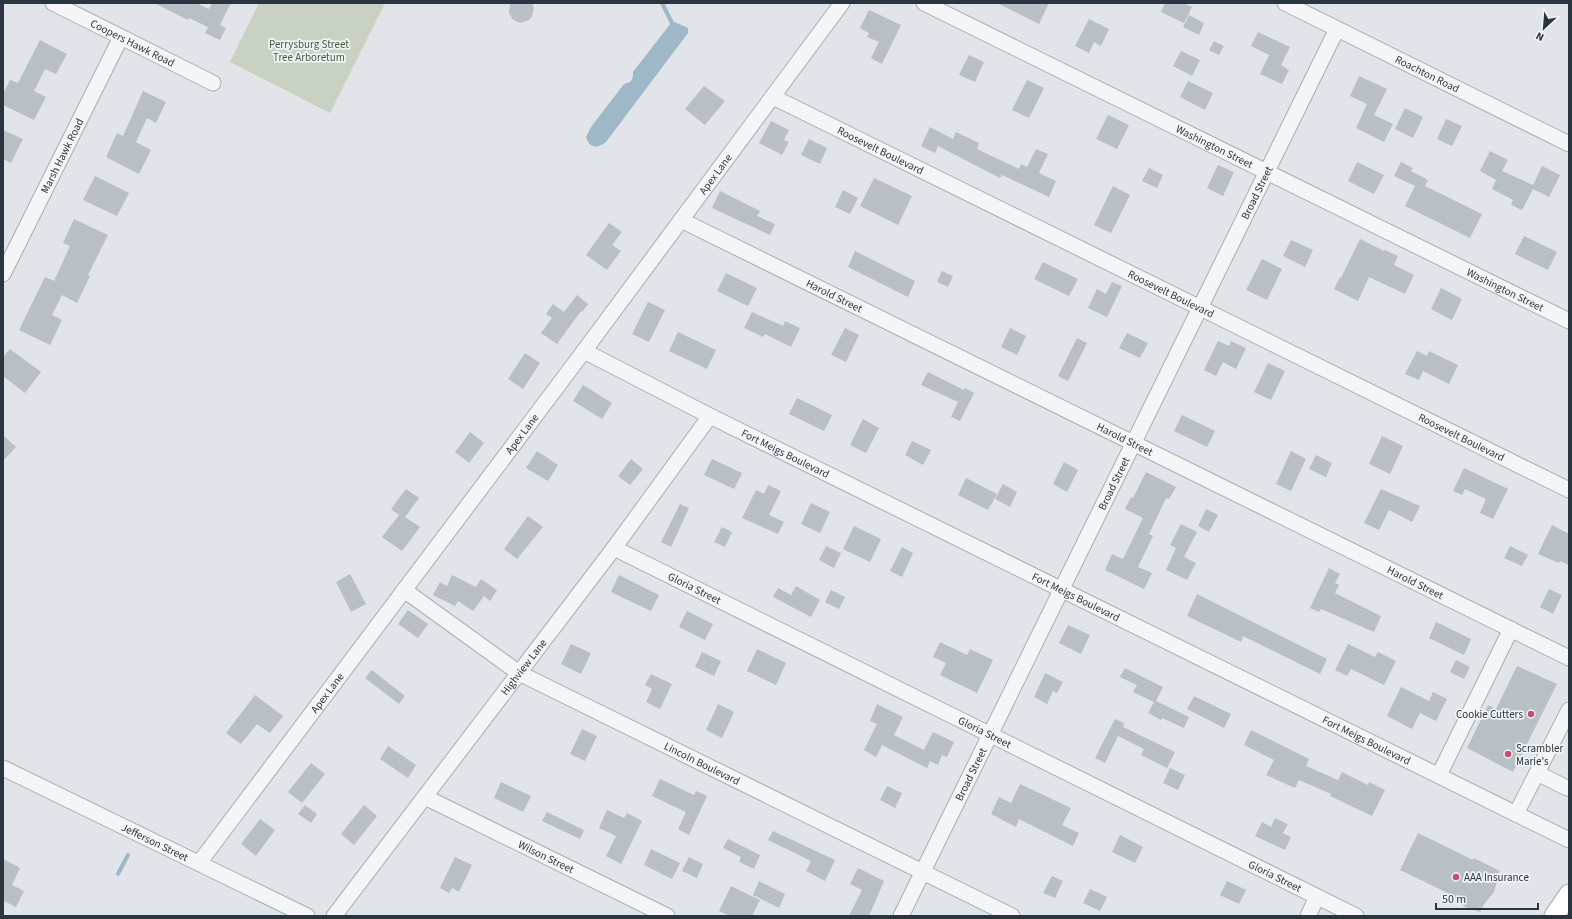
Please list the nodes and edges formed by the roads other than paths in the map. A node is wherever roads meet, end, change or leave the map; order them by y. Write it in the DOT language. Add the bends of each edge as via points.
graph roads {
  1 [pos="53,3"];
  2 [pos="842,3"];
  3 [pos="924,3"];
  4 [pos="1285,3"];
  5 [pos="1337,29"];
  6 [pos="121,37"];
  7 [pos="213,83"];
  8 [pos="773,97"];
  9 [pos="1569,144"];
  10 [pos="1268,173"];
  11 [pos="681,220"];
  12 [pos="3,274"];
  13 [pos="1201,308"];
  14 [pos="1569,321"];
  15 [pos="584,351"];
  16 [pos="710,416"];
  17 [pos="1133,443"];
  18 [pos="1569,490"];
  19 [pos="614,548"];
  20 [pos="1062,589"];
  21 [pos="404,590"];
  22 [pos="1511,630"];
  23 [pos="1569,658"];
  24 [pos="519,673"];
  25 [pos="1569,710"];
  26 [pos="990,735"];
  27 [pos="3,768"];
  28 [pos="1537,774"];
  29 [pos="1439,775"];
  30 [pos="1569,788"];
  31 [pos="425,797"];
  32 [pos="1516,814"];
  33 [pos="1569,840"];
  34 [pos="199,863"];
  35 [pos="923,872"];
  36 [pos="1569,894"];
  37 [pos="1318,897"];
  38 [pos="307,916"];
  39 [pos="334,916"];
  40 [pos="666,916"];
  41 [pos="901,916"];
  42 [pos="1012,916"];
  43 [pos="1308,916"];
  44 [pos="1356,916"];
  45 [pos="1554,916"];
  1 -- 6 [label="street, Coopers Hawk Road"];
  2 -- 8 [label="street, Apex Lane"];
  3 -- 10 [label="street, Washington Street"];
  4 -- 5 [label="street, Roachton Road"];
  5 -- 9 [label="street, Roachton Road"];
  5 -- 10 [label="street, Broad Street"];
  6 -- 7 [label="street, Coopers Hawk Road"];
  6 -- 12 [label="street, Marsh Hawk Road"];
  8 -- 11 [label="street, Apex Lane"];
  8 -- 13 [label="street, Roosevelt Boulevard"];
  10 -- 13 [label="street, Broad Street"];
  10 -- 14 [label="street, Washington Street"];
  11 -- 15 [label="street, Apex Lane"];
  11 -- 17 [label="street, Harold Street"];
  13 -- 17 [label="street, Broad Street"];
  13 -- 18 [label="street, Roosevelt Boulevard"];
  15 -- 16 [label="street, Fort Meigs Boulevard"];
  15 -- 21 [label="street, Apex Lane"];
  16 -- 19 [label="street, Highview Lane"];
  16 -- 20 [label="street, Fort Meigs Boulevard"];
  17 -- 20 [label="street, Broad Street"];
  17 -- 22 [label="street, Harold Street"];
  19 -- 24 [label="street, Highview Lane"];
  19 -- 26 [label="street, Gloria Street"];
  20 -- 26 [label="street, Broad Street"];
  20 -- 29 [label="street, Fort Meigs Boulevard"];
  21 -- 24 [label="street, Lincoln Boulevard"];
  21 -- 34 [label="street, Apex Lane"];
  22 -- 23 [label="street, Harold Street"];
  22 -- 29 [label="street"];
  24 -- 31 [label="street, Highview Lane"];
  24 -- 35 [label="street, Lincoln Boulevard"];
  25 -- 28 [label="street"];
  26 -- 35 [label="street, Broad Street"];
  26 -- 37 [label="street, Gloria Street"];
  27 -- 34 [label="street, Jefferson Street"];
  28 -- 30 [label="street"];
  28 -- 32 [label="street"];
  29 -- 32 [label="street, Fort Meigs Boulevard"];
  31 -- 39 [label="street, Highview Lane"];
  31 -- 40 [label="street, Wilson Street"];
  32 -- 33 [label="street, Fort Meigs Boulevard"];
  34 -- 38 [label="street, Jefferson Street"];
  35 -- 41 [label="street, Broad Street"];
  35 -- 42 [label="street, Lincoln Boulevard"];
  36 -- 45 [label="main road"];
  37 -- 43 [label="street"];
  37 -- 44 [label="street, Gloria Street"];
}
